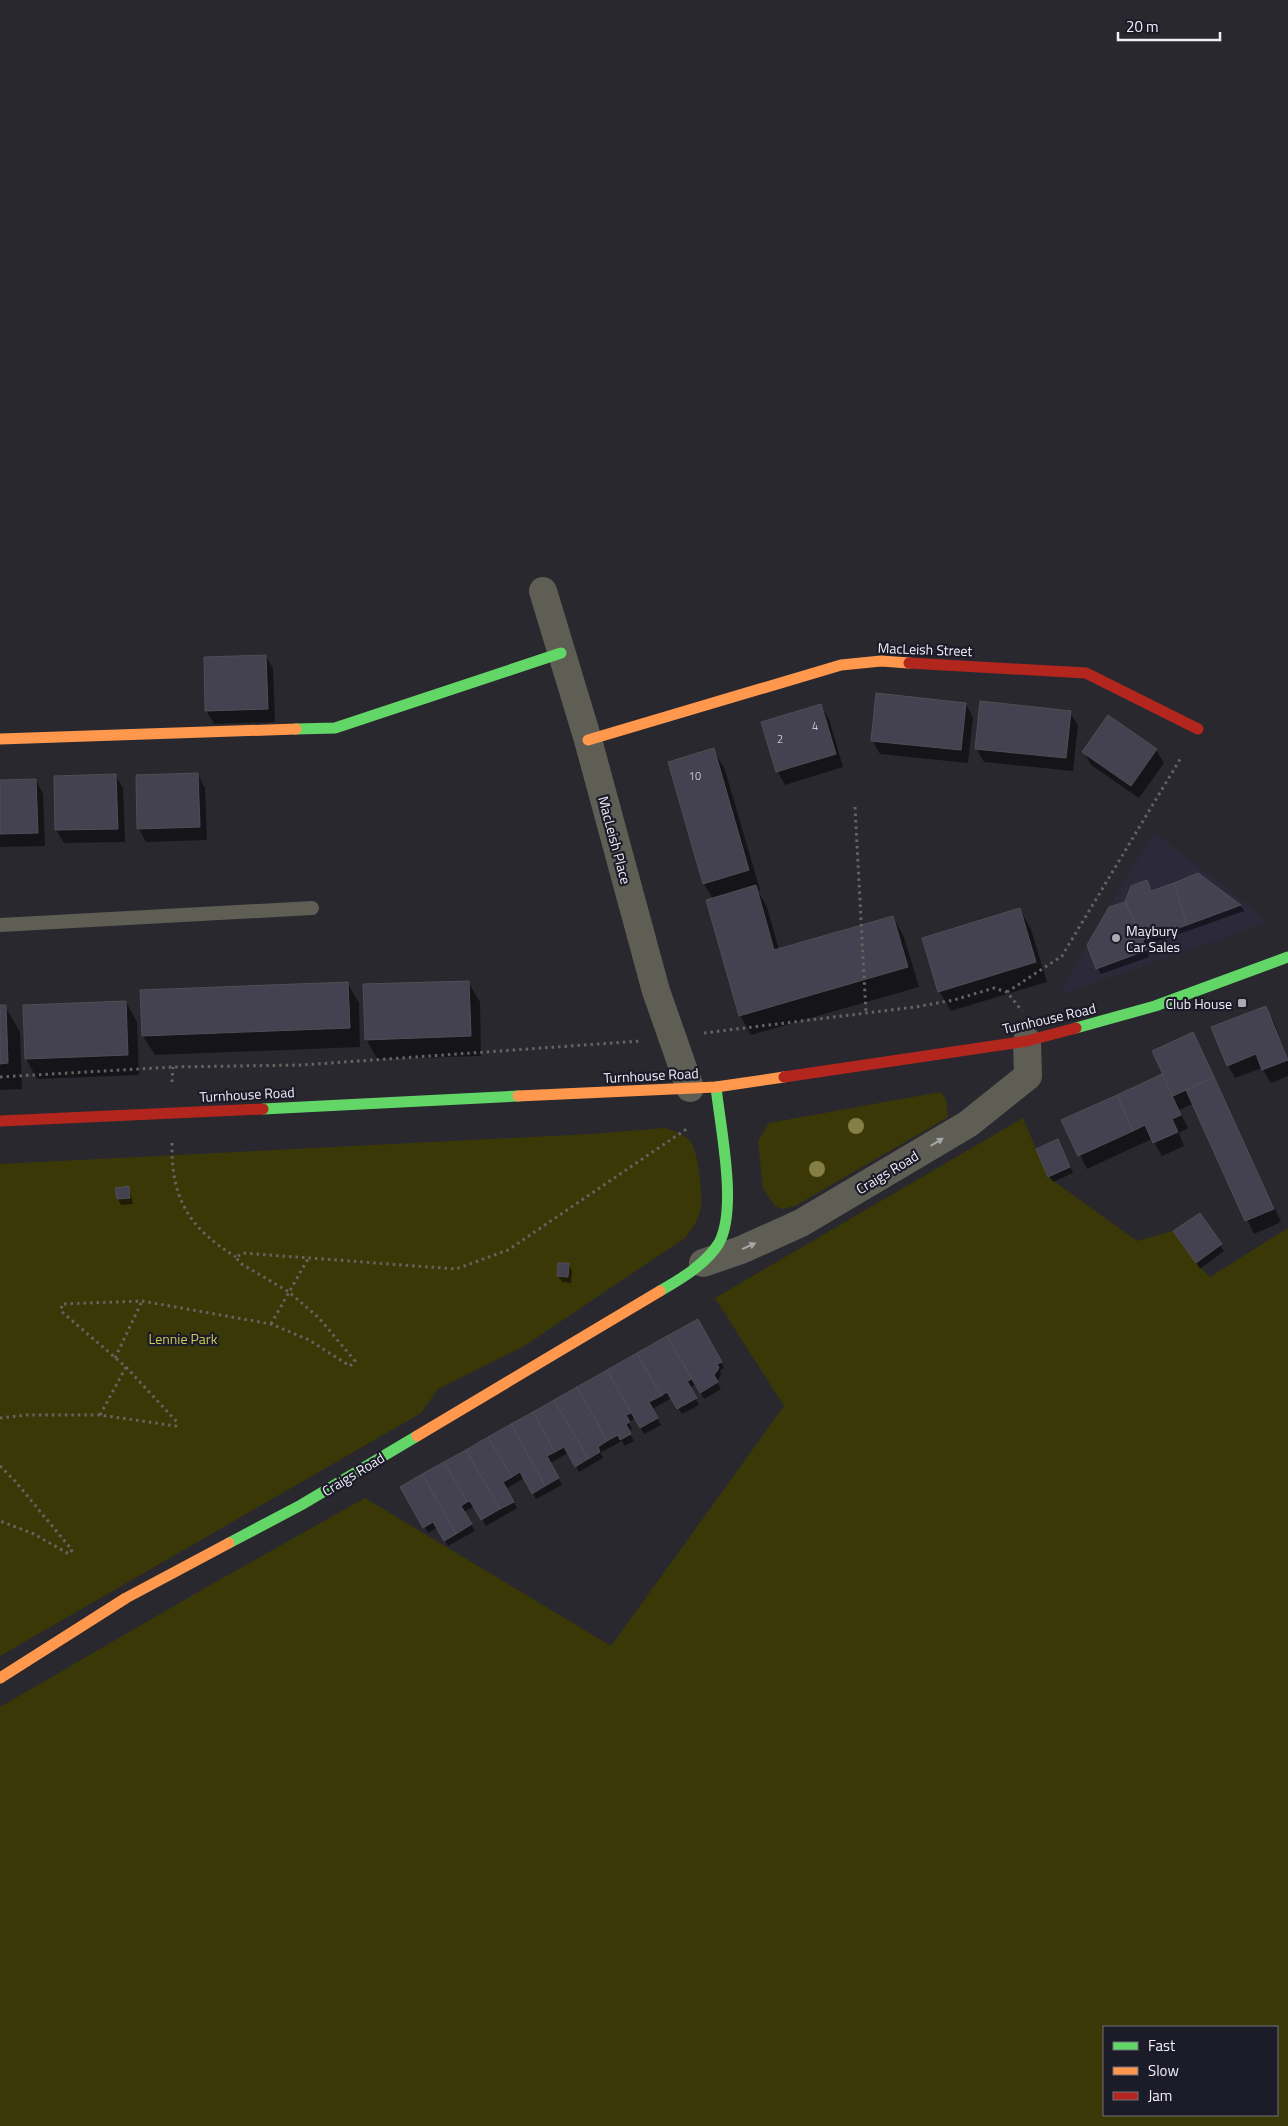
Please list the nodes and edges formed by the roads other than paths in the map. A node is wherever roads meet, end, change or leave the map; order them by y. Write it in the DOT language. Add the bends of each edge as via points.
graph roads {
  1 [pos="543,591"];
  2 [pos="561,653"];
  3 [pos="1198,729"];
  4 [pos="0,739"];
  5 [pos="588,740"];
  6 [pos="312,908"];
  7 [pos="0,925"];
  8 [pos="1288,957"];
  9 [pos="1027,1041"];
  10 [pos="703,1088"];
  11 [pos="0,1121"];
  12 [pos="703,1263"];
  13 [pos="0,1678"];
  1 -- 2 [label="street, MacLeish Place"];
  2 -- 4 [label="street" via="335,728"];
  2 -- 5 [label="street, MacLeish Place"];
  3 -- 5 [label="street, MacLeish Street" via="1086,673 881,661 841,665"];
  5 -- 10 [label="street, MacLeish Place" via="656,991 672,1038"];
  6 -- 7 [label="lane"];
  8 -- 9 [label="street, Turnhouse Road" via="1155,1006"];
  9 -- 10 [label="street, Turnhouse Road"];
  12 -- 9 [label="street, Craigs Road, one-way" via="801,1223 968,1124 1028,1076"];
  10 -- 11 [label="street, Turnhouse Road"];
  10 -- 12 [label="street, Craigs Road" via="718,1108 727,1222 720,1241"];
  12 -- 13 [label="street, Craigs Road" via="301,1505 126,1598"];
}
